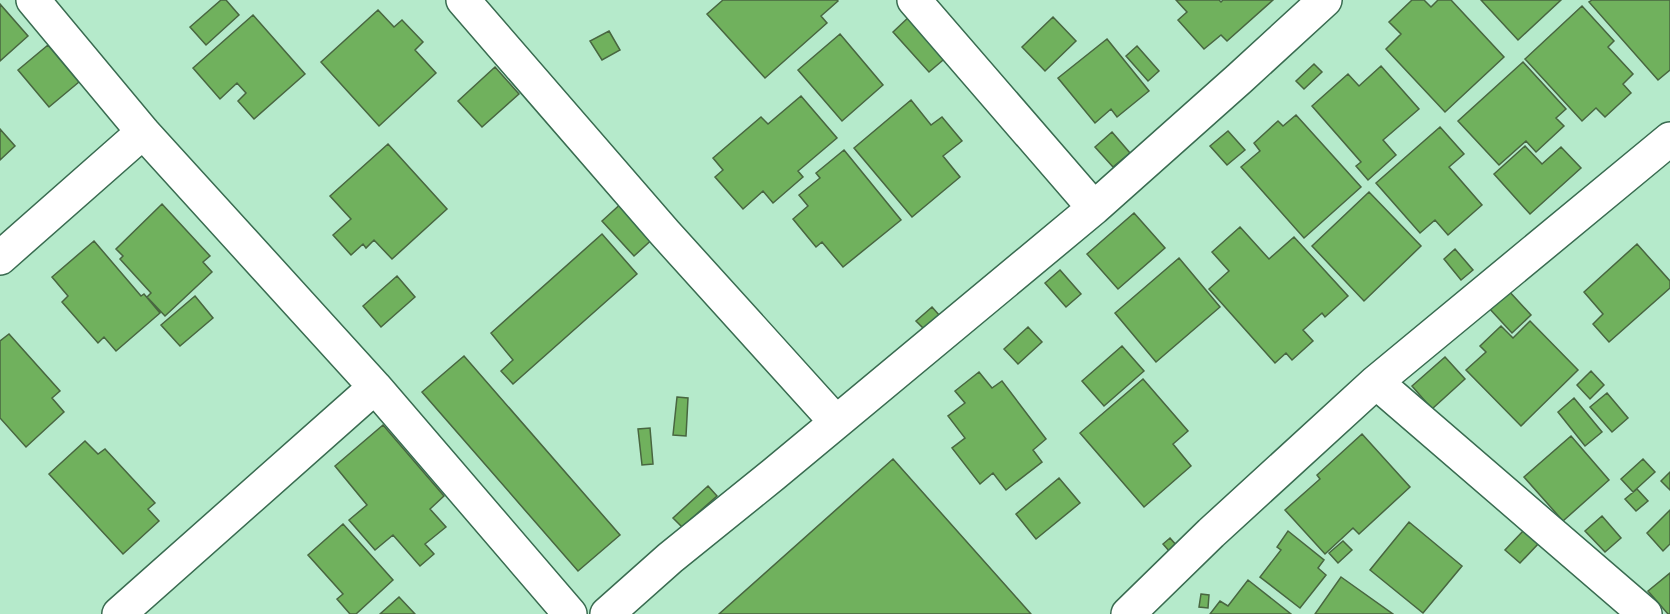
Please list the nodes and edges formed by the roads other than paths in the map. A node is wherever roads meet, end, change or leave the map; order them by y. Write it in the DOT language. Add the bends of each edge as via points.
graph roads {
  1 [pos="33,0"];
  2 [pos="463,0"];
  3 [pos="914,0"];
  4 [pos="1325,0"];
  5 [pos="143,132"];
  6 [pos="1670,139"];
  7 [pos="1094,208"];
  8 [pos="0,258"];
  9 [pos="1376,382"];
  10 [pos="375,387"];
  11 [pos="836,422"];
  12 [pos="118,614"];
  13 [pos="570,614"];
  14 [pos="607,614"];
  15 [pos="1128,614"];
  16 [pos="1645,614"];
  1 -- 5 [label="street"];
  2 -- 11 [label="street"];
  3 -- 7 [label="street"];
  4 -- 7 [label="street"];
  5 -- 8 [label="street"];
  5 -- 10 [label="street"];
  6 -- 9 [label="street"];
  7 -- 11 [label="street"];
  9 -- 15 [label="street"];
  9 -- 16 [label="street"];
  10 -- 12 [label="street"];
  10 -- 13 [label="street"];
  11 -- 14 [label="street"];
}
